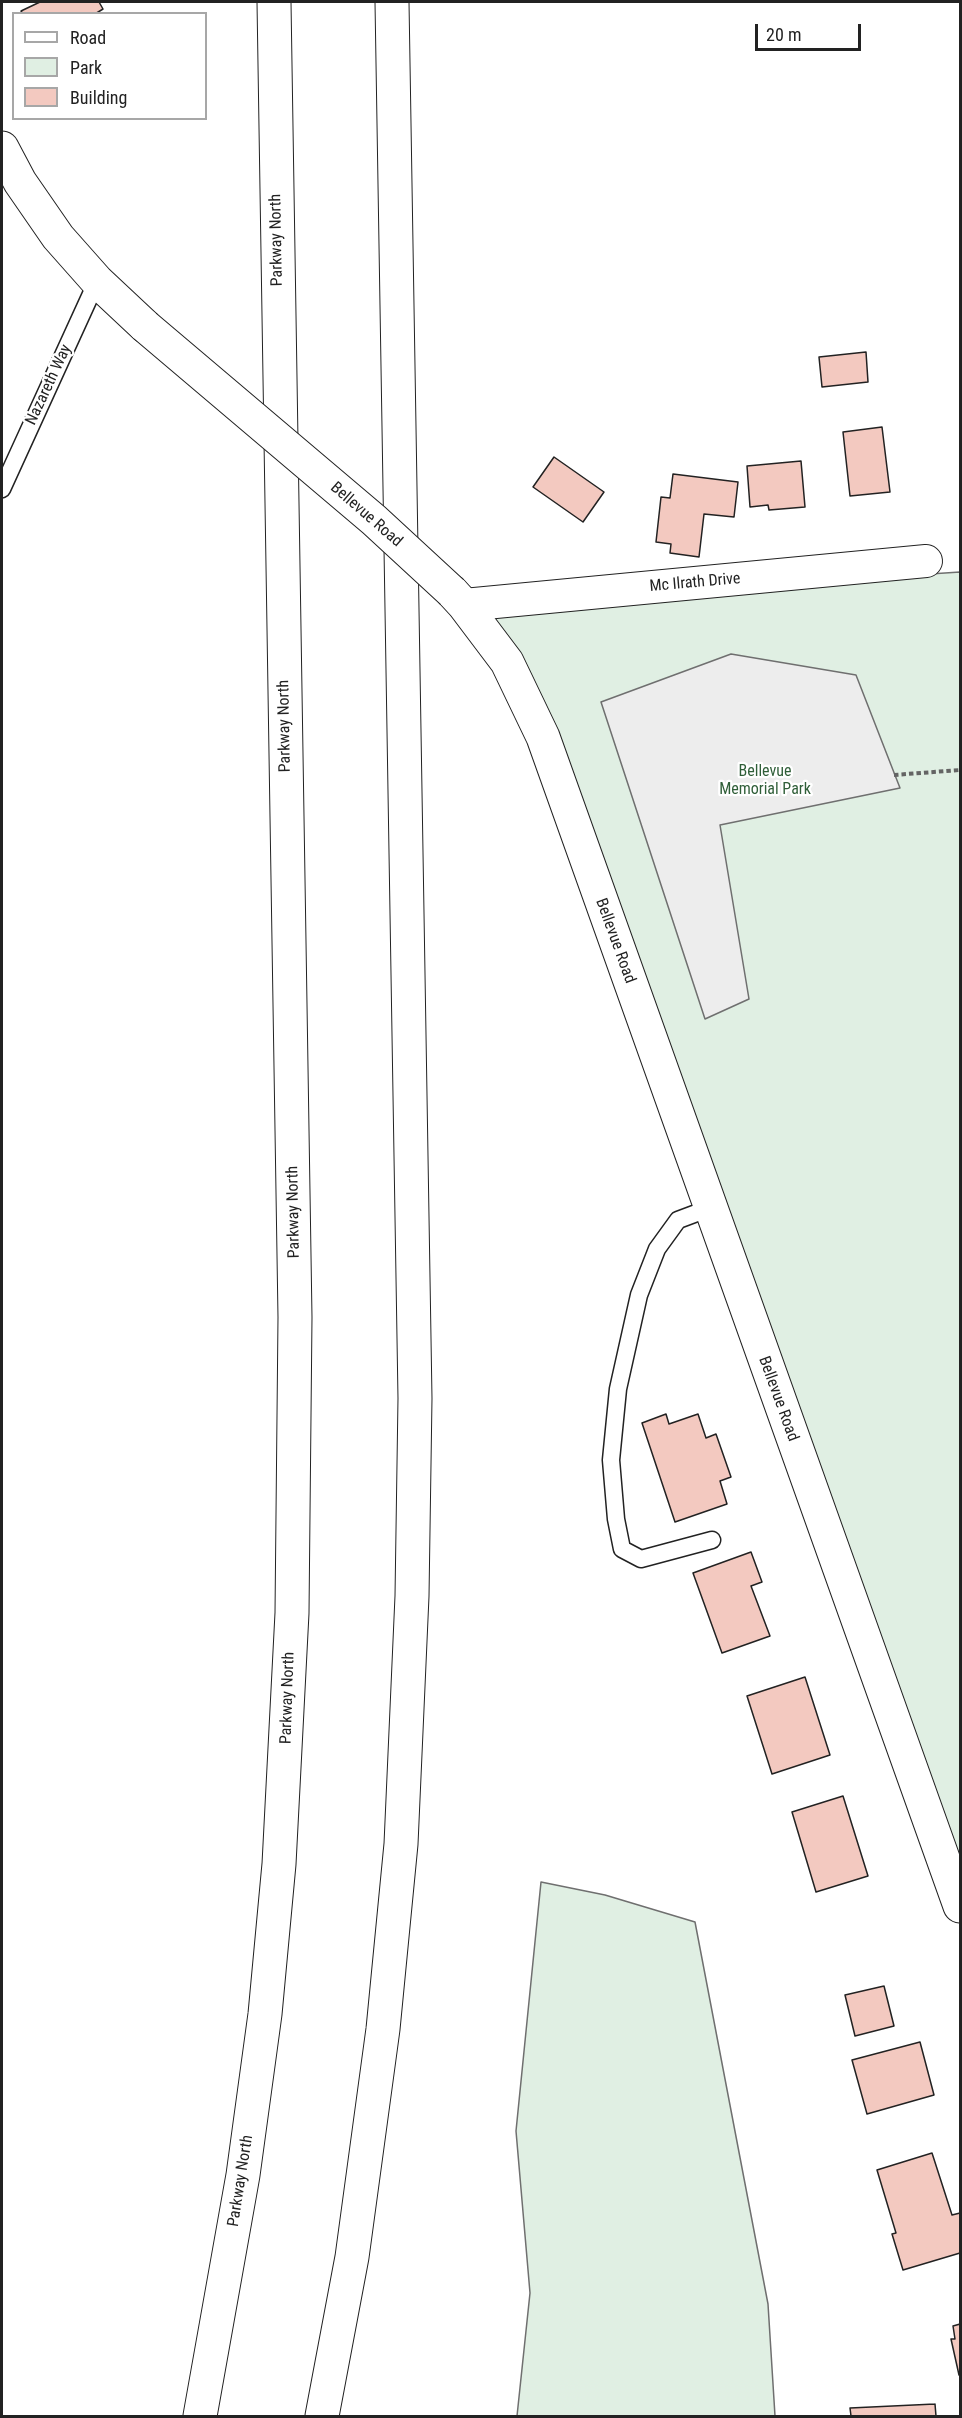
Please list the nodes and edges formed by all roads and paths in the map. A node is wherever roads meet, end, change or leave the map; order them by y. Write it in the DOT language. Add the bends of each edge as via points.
graph roads {
  1 [pos="274,2"];
  2 [pos="392,2"];
  3 [pos="2,148"];
  4 [pos="97,281"];
  5 [pos="2,489"];
  6 [pos="926,561"];
  7 [pos="458,599"];
  8 [pos="960,770"];
  9 [pos="894,775"];
  10 [pos="710,1208"];
  11 [pos="712,1540"];
  12 [pos="960,1906"];
  13 [pos="200,2416"];
  14 [pos="322,2416"];
  1 -- 13 [label="main road, Parkway North" via="295,1317 292,1613 279,1864 265,2014 243,2175"];
  2 -- 14 [label="main road" via="415,1398 412,1596 401,1844 383,2029 352,2257"];
  3 -- 4 [label="main road, Bellevue Road" via="58,237"];
  4 -- 5 [label="lane, Nazareth Way"];
  4 -- 7 [label="main road, Bellevue Road, bridge" via="374,520"];
  6 -- 7 [label="street, Mc Ilrath Drive"];
  7 -- 10 [label="main road, Bellevue Road" via="507,663 543,737"];
  8 -- 9 [label="path"];
  10 -- 11 [label="lane" via="678,1220 657,1250 639,1295 618,1389 611,1460 622,1549 641,1559"];
  10 -- 12 [label="main road, Bellevue Road"];
}
